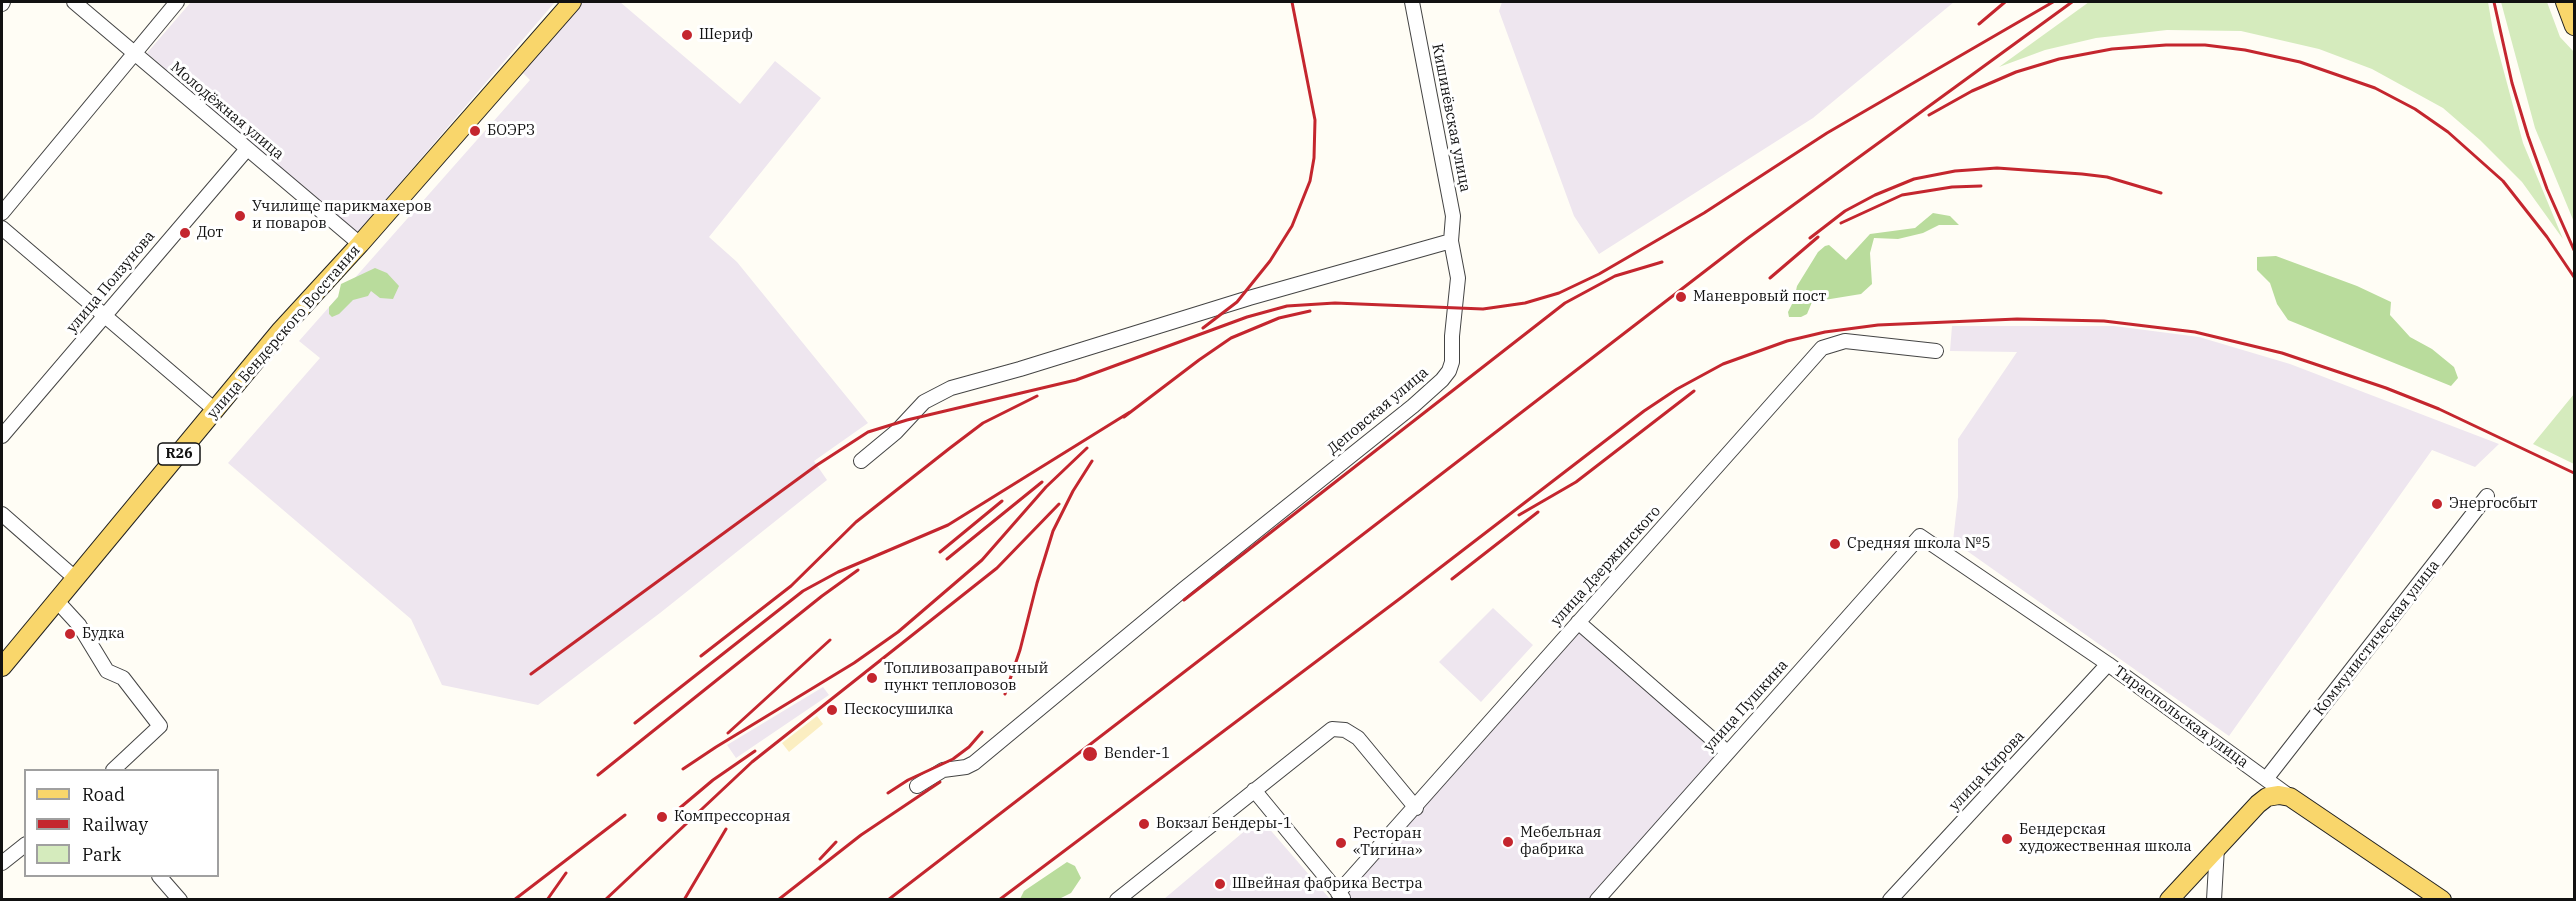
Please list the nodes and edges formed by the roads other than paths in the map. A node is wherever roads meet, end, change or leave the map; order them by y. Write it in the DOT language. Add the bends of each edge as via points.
graph roads {
  1 [pos="74,2"];
  2 [pos="177,2"];
  3 [pos="572,2"];
  4 [pos="1412,2"];
  5 [pos="2565,2"];
  6 [pos="2574,26"];
  7 [pos="134,53"];
  8 [pos="247,149"];
  9 [pos="2,213"];
  10 [pos="2,228"];
  11 [pos="1452,241"];
  12 [pos="360,244"];
  13 [pos="105,316"];
  14 [pos="1936,351"];
  15 [pos="215,410"];
  16 [pos="2,436"];
  17 [pos="861,461"];
  18 [pos="2487,496"];
  19 [pos="2,514"];
  20 [pos="1920,536"];
  21 [pos="75,578"];
  22 [pos="57,601"];
  23 [pos="1578,622"];
  24 [pos="2109,664"];
  25 [pos="2,667"];
  26 [pos="1726,752"];
  27 [pos="115,769"];
  28 [pos="2266,779"];
  29 [pos="916,786"];
  30 [pos="1254,790"];
  31 [pos="2290,797"];
  32 [pos="1416,808"];
  33 [pos="24,846"];
  34 [pos="2217,847"];
  35 [pos="2,863"];
  36 [pos="160,877"];
  37 [pos="1341,896"];
  38 [pos="2430,896"];
  39 [pos="180,900"];
  40 [pos="1117,900"];
  41 [pos="1597,900"];
  42 [pos="1890,900"];
  43 [pos="2169,900"];
  44 [pos="2214,900"];
  1 -- 7 [label="street, Молодёжная улица"];
  2 -- 7 [label="street"];
  3 -- 12 [label="main road, улица Бендерского Восстания / R26"];
  4 -- 11 [label="street, Кишинёвская улица" via="1453,216"];
  5 -- 6 [label="main road"];
  7 -- 8 [label="street, Молодёжная улица"];
  7 -- 9 [label="street"];
  8 -- 12 [label="street, Молодёжная улица"];
  8 -- 13 [label="street, улица Ползунова"];
  10 -- 13 [label="street"];
  11 -- 17 [label="street" via="938,393"];
  11 -- 29 [label="street, Деповская улица" via="1458,278 1452,362 1442,380 975,763 944,770"];
  12 -- 15 [label="main road, улица Бендерского Восстания / R26"];
  13 -- 15 [label="street"];
  13 -- 16 [label="street, улица Ползунова"];
  14 -- 23 [label="street, улица Дзержинского" via="1845,342 1822,348"];
  15 -- 21 [label="main road, улица Бендерского Восстания / R26"];
  18 -- 28 [label="street, Коммунистическая улица"];
  19 -- 21 [label="street"];
  20 -- 24 [label="street, Тираспольская улица"];
  20 -- 26 [label="street, улица Пушкина"];
  21 -- 22 [label="main road, улица Бендерского Восстания / R26"];
  22 -- 25 [label="main road, улица Бендерского Восстания / R26"];
  22 -- 27 [label="street" via="79,625 108,671 123,678 160,726"];
  23 -- 26 [label="street"];
  23 -- 32 [label="street, улица Дзержинского"];
  24 -- 28 [label="street, Тираспольская улица"];
  24 -- 42 [label="street, улица Кирова"];
  26 -- 41 [label="street, улица Пушкина"];
  28 -- 31 [label="street, Тираспольская улица"];
  30 -- 32 [label="street" via="1326,733 1338,728 1358,738"];
  30 -- 37 [label="street"];
  30 -- 40 [label="street"];
  31 -- 34 [label="main road" via="2266,797"];
  31 -- 38 [label="main road, Тираспольская улица"];
  32 -- 37 [label="street, улица Дзержинского"];
  33 -- 35 [label="street"];
  34 -- 43 [label="main road"];
  34 -- 44 [label="street"];
  36 -- 39 [label="street"];
}
